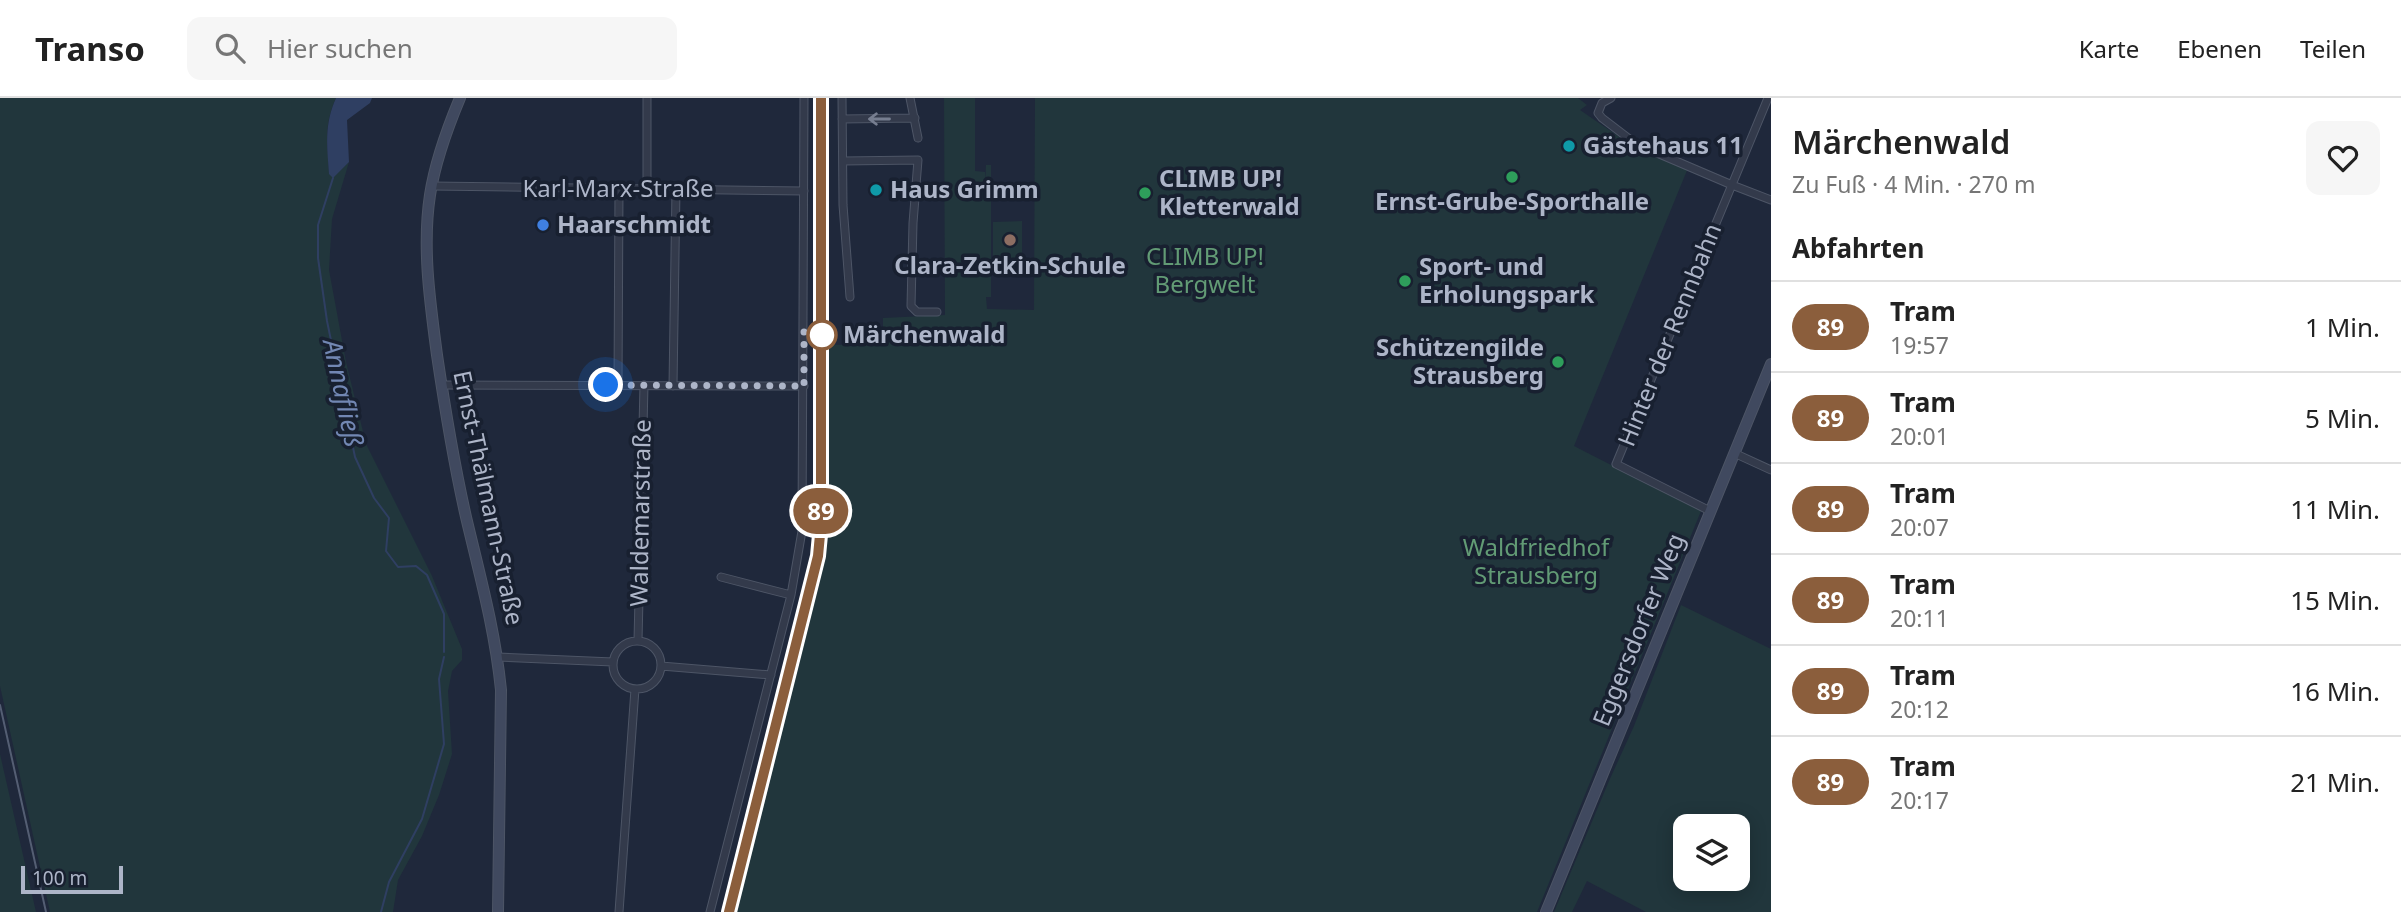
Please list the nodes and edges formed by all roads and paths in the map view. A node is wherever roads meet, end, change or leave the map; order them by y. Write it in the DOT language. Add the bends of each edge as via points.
graph roads {
  1 [pos="460,98"];
  2 [pos="647,98"];
  3 [pos="803,98"];
  4 [pos="842,98"];
  5 [pos="910,98"];
  6 [pos="1611,98"];
  7 [pos="1768,98"];
  8 [pos="915,118"];
  9 [pos="842,119"];
  10 [pos="918,138"];
  11 [pos="843,161"];
  12 [pos="1732,185"];
  13 [pos="432,186"];
  14 [pos="619,189"];
  15 [pos="647,189"];
  16 [pos="676,189"];
  17 [pos="804,191"];
  18 [pos="1771,200"];
  19 [pos="850,298"];
  20 [pos="937,313"];
  21 [pos="1771,364"];
  22 [pos="442,385"];
  23 [pos="618,385"];
  24 [pos="644,385"];
  25 [pos="673,386"];
  26 [pos="804,386"];
  27 [pos="1734,453"];
  28 [pos="1771,470"];
  29 [pos="1710,511"];
  30 [pos="721,577"];
  31 [pos="791,595"];
  32 [pos="638,641"];
  33 [pos="498,657"];
  34 [pos="613,663"];
  35 [pos="661,666"];
  36 [pos="771,675"];
  37 [pos="635,689"];
  38 [pos="498,912"];
  39 [pos="619,912"];
  40 [pos="710,912"];
  41 [pos="1546,912"];
  1 -- 13 [label="main road, Ernst-Thälmann-Straße"];
  2 -- 15 [label="street"];
  3 -- 17 [label="street"];
  4 -- 9 [label="street"];
  5 -- 8 [label="street"];
  6 -- 12 [label="street" via="1599,108 1601,118 1636,144"];
  7 -- 12 [label="street"];
  8 -- 9 [label="street, one-way"];
  8 -- 10 [label="street"];
  9 -- 11 [label="street"];
  11 -- 19 [label="street"];
  11 -- 20 [label="street" via="918,160 911,306 917,312"];
  12 -- 18 [label="street"];
  12 -- 29 [label="street, Hinter der Rennbahn" via="1616,464"];
  13 -- 14 [label="street, Karl-Marx-Straße"];
  13 -- 22 [label="main road, Ernst-Thälmann-Straße" via="429,290"];
  14 -- 15 [label="street, Karl-Marx-Straße"];
  14 -- 23 [label="street, Waldemarstraße"];
  15 -- 16 [label="street, Karl-Marx-Straße"];
  16 -- 17 [label="street, Karl-Marx-Straße"];
  16 -- 25 [label="street"];
  17 -- 26 [label="street"];
  21 -- 27 [label="main road, Eggersdorfer Weg"];
  22 -- 23 [label="street"];
  22 -- 33 [label="main road, Ernst-Thälmann-Straße" via="456,473"];
  23 -- 24 [label="street"];
  24 -- 25 [label="street"];
  24 -- 32 [label="street, Waldemarstraße"];
  25 -- 26 [label="street"];
  26 -- 31 [label="street" via="802,531"];
  27 -- 28 [label="street"];
  27 -- 29 [label="main road, Eggersdorfer Weg"];
  29 -- 41 [label="main road, Eggersdorfer Weg"];
  30 -- 31 [label="street"];
  31 -- 36 [label="street"];
  32 -- 34 [label="street" via="619,649"];
  32 -- 35 [label="street" via="654,648"];
  33 -- 34 [label="street"];
  33 -- 38 [label="main road, Ernst-Thälmann-Straße"];
  34 -- 37 [label="street" via="616,677"];
  35 -- 36 [label="street"];
  35 -- 37 [label="street" via="656,680"];
  36 -- 40 [label="street"];
  37 -- 39 [label="street"];
}
